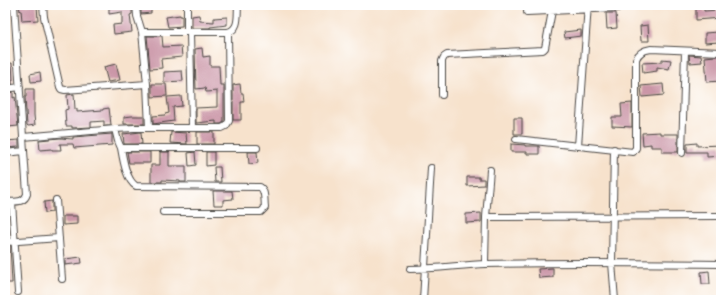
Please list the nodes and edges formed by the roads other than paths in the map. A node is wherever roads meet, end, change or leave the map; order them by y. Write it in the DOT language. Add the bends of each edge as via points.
graph roads {
  1 [pos="14,5"];
  2 [pos="43,5"];
  3 [pos="136,5"];
  4 [pos="187,5"];
  5 [pos="238,5"];
  6 [pos="588,7"];
  7 [pos="618,8"];
  8 [pos="552,11"];
  9 [pos="527,12"];
  10 [pos="142,32"];
  11 [pos="188,32"];
  12 [pos="228,32"];
  13 [pos="685,51"];
  14 [pos="721,52"];
  15 [pos="147,84"];
  16 [pos="20,87"];
  17 [pos="5,89"];
  18 [pos="442,95"];
  19 [pos="149,128"];
  20 [pos="192,128"];
  21 [pos="115,129"];
  22 [pos="24,137"];
  23 [pos="516,140"];
  24 [pos="578,146"];
  25 [pos="121,148"];
  26 [pos="257,148"];
  27 [pos="614,149"];
  28 [pos="24,151"];
  29 [pos="5,153"];
  30 [pos="682,153"];
  31 [pos="430,168"];
  32 [pos="490,170"];
  33 [pos="56,200"];
  34 [pos="5,202"];
  35 [pos="12,202"];
  36 [pos="163,212"];
  37 [pos="721,216"];
  38 [pos="486,217"];
  39 [pos="613,217"];
  40 [pos="59,238"];
  41 [pos="15,241"];
  42 [pos="5,242"];
  43 [pos="612,263"];
  44 [pos="485,264"];
  45 [pos="721,264"];
  46 [pos="410,269"];
  47 [pos="425,269"];
  48 [pos="62,279"];
  49 [pos="18,292"];
  50 [pos="423,300"];
  51 [pos="614,300"];
  1 -- 16 [label="street"];
  2 -- 15 [label="street" via="61,89"];
  3 -- 10 [label="street"];
  4 -- 11 [label="street"];
  5 -- 12 [label="street" via="236,27"];
  6 -- 7 [label="street"];
  6 -- 8 [label="street"];
  6 -- 24 [label="street"];
  8 -- 9 [label="street"];
  8 -- 18 [label="street" via="543,50 444,57"];
  10 -- 11 [label="street"];
  10 -- 15 [label="street"];
  11 -- 12 [label="street"];
  11 -- 20 [label="street"];
  12 -- 20 [label="street" via="229,121 222,128"];
  13 -- 14 [label="street"];
  13 -- 27 [label="street" via="651,49 638,55 636,148 632,152"];
  13 -- 30 [label="street"];
  15 -- 19 [label="street"];
  16 -- 17 [label="street"];
  16 -- 22 [label="street"];
  19 -- 20 [label="street"];
  19 -- 21 [label="street"];
  21 -- 22 [label="street"];
  21 -- 25 [label="street"];
  22 -- 28 [label="street"];
  23 -- 24 [label="street"];
  24 -- 27 [label="street"];
  25 -- 26 [label="street"];
  25 -- 36 [label="street" via="124,166 136,186 260,187 264,192 264,208 261,212"];
  27 -- 39 [label="street"];
  28 -- 29 [label="street"];
  28 -- 35 [label="street" via="27,194 24,200"];
  31 -- 47 [label="street"];
  32 -- 38 [label="street"];
  33 -- 40 [label="street"];
  34 -- 35 [label="street"];
  35 -- 41 [label="street"];
  37 -- 39 [label="street"];
  38 -- 39 [label="street"];
  38 -- 44 [label="street"];
  39 -- 43 [label="street"];
  40 -- 41 [label="street"];
  40 -- 48 [label="street"];
  41 -- 42 [label="street"];
  41 -- 49 [label="street"];
  43 -- 44 [label="street"];
  43 -- 45 [label="street"];
  43 -- 51 [label="street"];
  44 -- 47 [label="street"];
  46 -- 47 [label="street"];
  47 -- 50 [label="street"];
}
